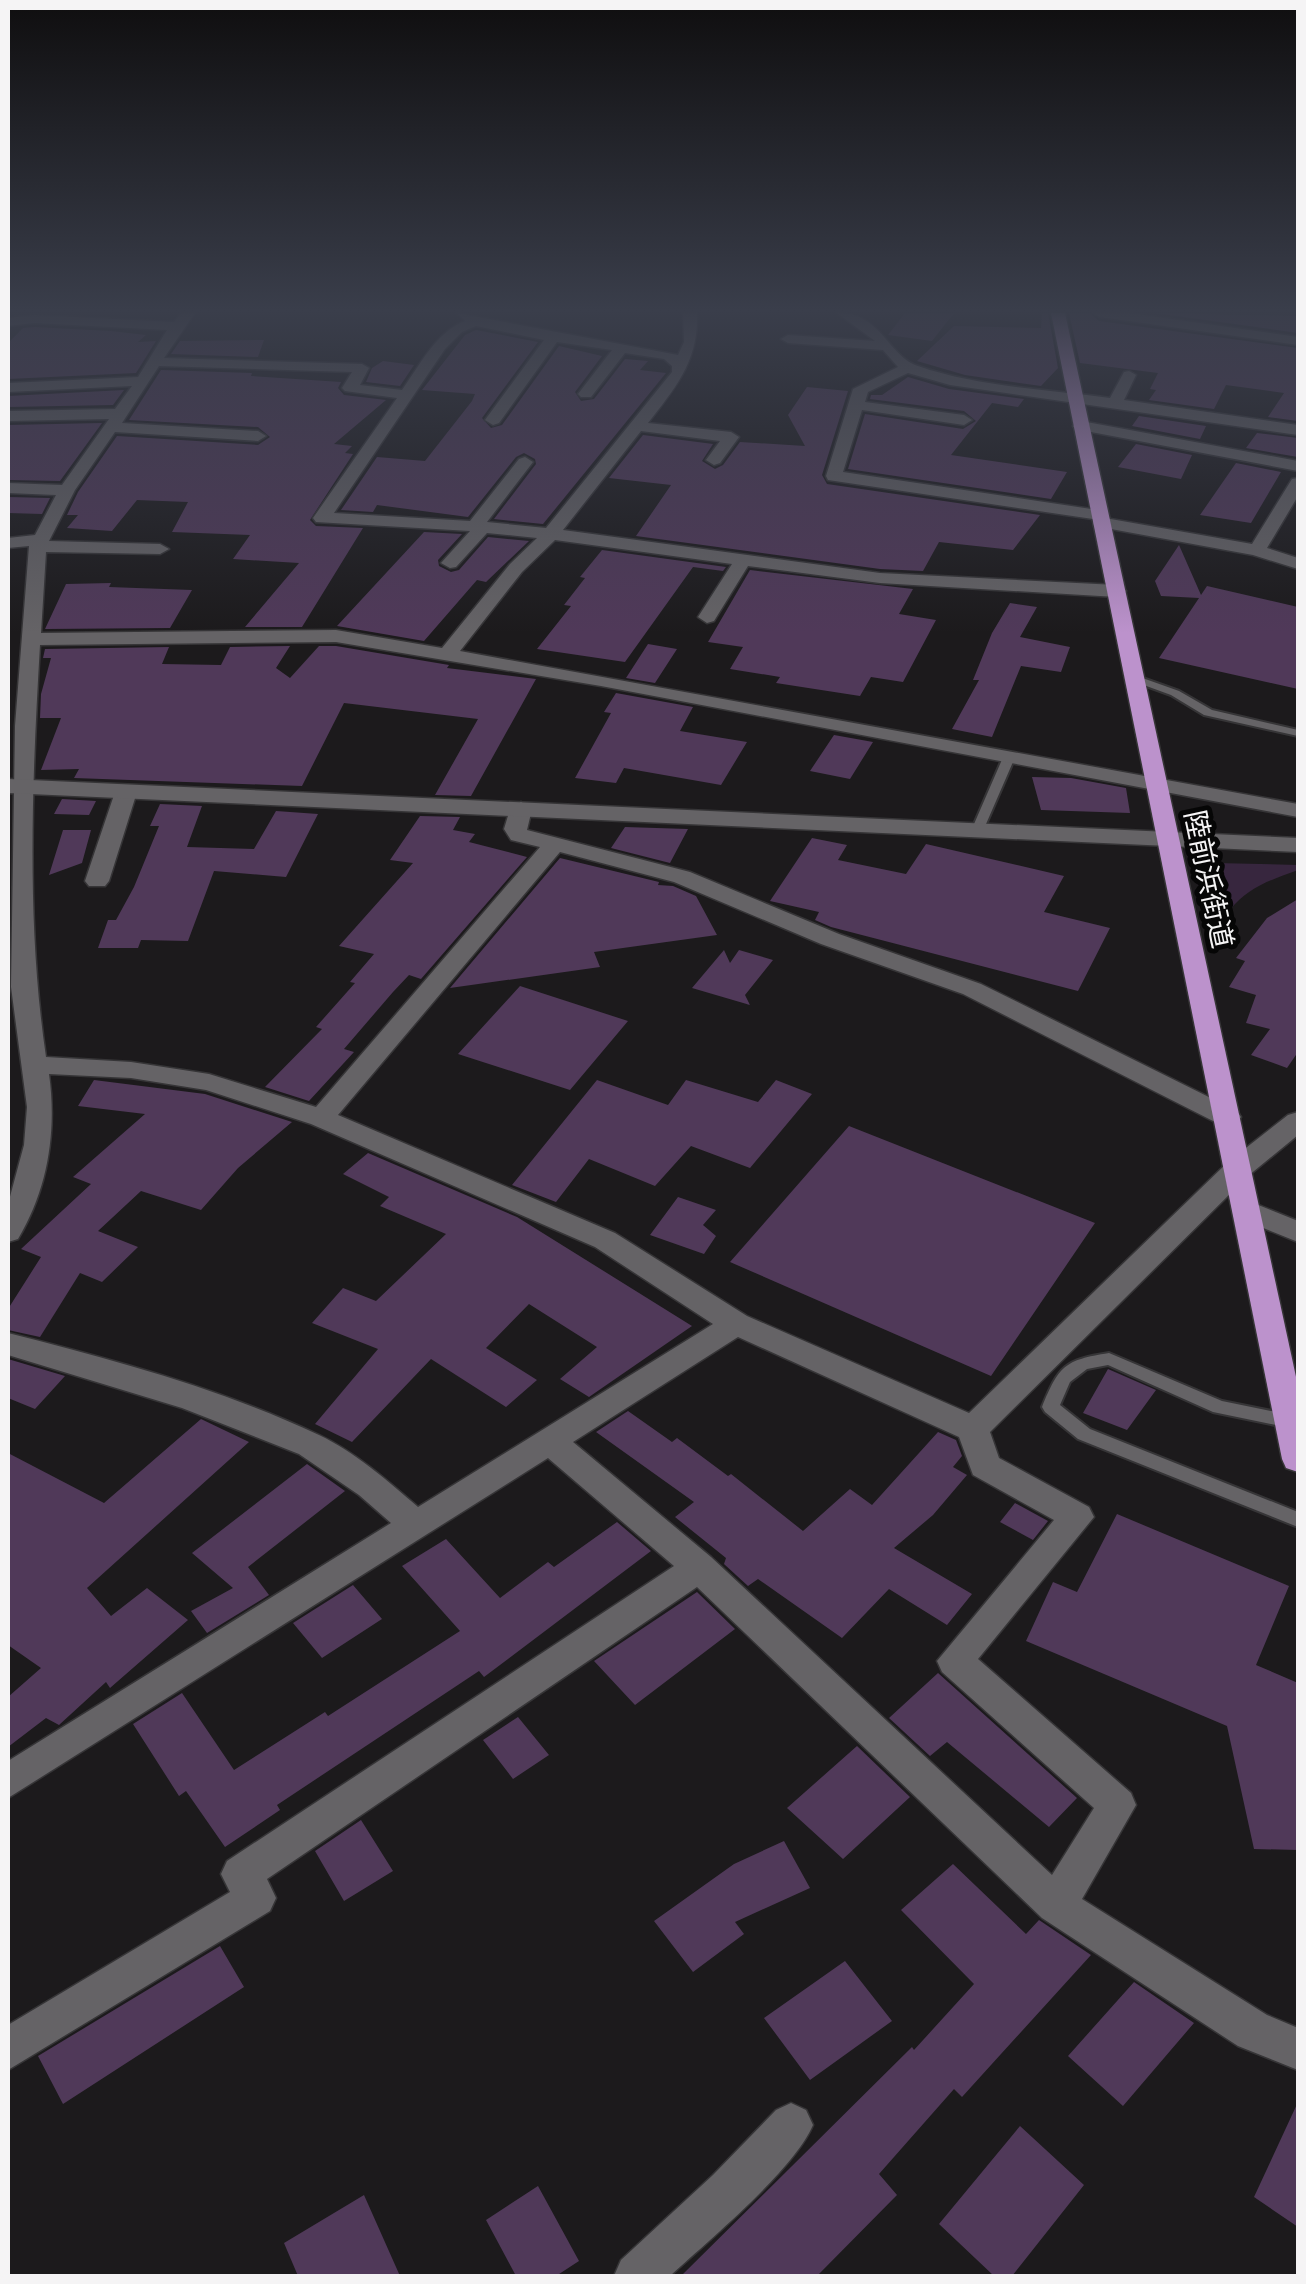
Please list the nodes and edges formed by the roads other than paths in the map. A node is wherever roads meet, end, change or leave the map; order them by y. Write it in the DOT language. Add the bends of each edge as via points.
graph roads {
  1 [pos="116,420"];
  2 [pos="206,420"];
  3 [pos="391,420"];
  4 [pos="641,420"];
  5 [pos="851,420"];
  6 [pos="961,420"];
  7 [pos="964,420"];
  8 [pos="1080,420"];
  9 [pos="1227,420"];
  10 [pos="636,426"];
  11 [pos="1081,426"];
  12 [pos="1298,430"];
  13 [pos="258,436"];
  14 [pos="714,460"];
  15 [pos="526,462"];
  16 [pos="924,465"];
  17 [pos="1298,466"];
  18 [pos="1298,483"];
  19 [pos="906,487"];
  20 [pos="8,488"];
  21 [pos="67,490"];
  22 [pos="1099,519"];
  23 [pos="479,526"];
  24 [pos="552,534"];
  25 [pos="8,543"];
  26 [pos="39,543"];
  27 [pos="160,549"];
  28 [pos="1257,550"];
  29 [pos="742,560"];
  30 [pos="450,562"];
  31 [pos="1298,564"];
  32 [pos="1116,591"];
  33 [pos="707,617"];
  34 [pos="31,640"];
  35 [pos="448,653"];
  36 [pos="1134,678"];
  37 [pos="1298,732"];
  38 [pos="1010,754"];
  39 [pos="1156,781"];
  40 [pos="17,787"];
  41 [pos="126,792"];
  42 [pos="521,809"];
  43 [pos="1298,810"];
  44 [pos="976,831"];
  45 [pos="1169,841"];
  46 [pos="554,845"];
  47 [pos="1298,845"];
  48 [pos="15,859"];
  49 [pos="97,881"];
  50 [pos="35,1065"];
  51 [pos="1227,1117"];
  52 [pos="322,1118"];
  53 [pos="1298,1121"];
  54 [pos="1238,1169"];
  55 [pos="1246,1210"];
  56 [pos="10,1217"];
  57 [pos="1298,1232"];
  58 [pos="736,1324"];
  59 [pos="8,1344"];
  60 [pos="1290,1421"];
  61 [pos="973,1429"];
  62 [pos="550,1442"];
  63 [pos="1298,1459"];
  64 [pos="1298,1520"];
  65 [pos="416,1525"];
  66 [pos="699,1567"];
  67 [pos="8,1781"];
  68 [pos="1056,1905"];
  69 [pos="1298,2048"];
  70 [pos="8,2049"];
  71 [pos="791,2126"];
  72 [pos="637,2276"];
  1 -- 21 [label="street"];
  2 -- 13 [label="street"];
  3 -- 23 [label="street" via="322,518"];
  4 -- 10 [label="street"];
  5 -- 19 [label="street" via="834,476"];
  6 -- 7 [label="street"];
  8 -- 11 [label="highway, 陸前浜街道"];
  9 -- 12 [label="street"];
  10 -- 14 [label="street" via="731,437"];
  10 -- 24 [label="street"];
  11 -- 17 [label="street"];
  11 -- 22 [label="highway, 陸前浜街道"];
  15 -- 23 [label="street"];
  16 -- 19 [label="street"];
  18 -- 28 [label="street"];
  19 -- 22 [label="street"];
  20 -- 21 [label="street"];
  21 -- 26 [label="street"];
  22 -- 28 [label="street"];
  22 -- 32 [label="highway, 陸前浜街道"];
  23 -- 24 [label="street"];
  23 -- 30 [label="street"];
  24 -- 29 [label="street"];
  24 -- 35 [label="street"];
  25 -- 26 [label="street"];
  26 -- 27 [label="street"];
  26 -- 34 [label="street" via="25,588"];
  28 -- 31 [label="street"];
  29 -- 32 [label="street" via="880,578"];
  29 -- 33 [label="street"];
  32 -- 36 [label="highway, 陸前浜街道"];
  34 -- 35 [label="street" via="336,636"];
  34 -- 40 [label="street"];
  35 -- 38 [label="street"];
  36 -- 37 [label="lane" via="1208,712"];
  36 -- 39 [label="highway, 陸前浜街道"];
  38 -- 39 [label="street"];
  38 -- 44 [label="lane"];
  39 -- 43 [label="street"];
  39 -- 45 [label="highway, 陸前浜街道"];
  40 -- 41 [label="street"];
  40 -- 48 [label="street"];
  41 -- 42 [label="street"];
  41 -- 49 [label="street"];
  42 -- 44 [label="street"];
  42 -- 46 [label="street" via="519,835"];
  44 -- 45 [label="street"];
  45 -- 47 [label="street"];
  45 -- 51 [label="highway, 陸前浜街道"];
  46 -- 51 [label="street" via="682,878 972,989"];
  46 -- 52 [label="street"];
  48 -- 50 [label="street"];
  50 -- 52 [label="street" via="209,1082"];
  50 -- 56 [label="street" via="38,1145"];
  51 -- 54 [label="highway, 陸前浜街道"];
  52 -- 58 [label="street" via="605,1240"];
  53 -- 54 [label="street"];
  54 -- 55 [label="highway, 陸前浜街道"];
  54 -- 61 [label="street"];
  55 -- 57 [label="street"];
  55 -- 60 [label="highway, 陸前浜街道"];
  58 -- 61 [label="street"];
  58 -- 62 [label="street"];
  59 -- 65 [label="street" via="192,1399 310,1445"];
  60 -- 63 [label="highway, 陸前浜街道"];
  60 -- 64 [label="lane" via="1218,1407 1109,1359 1083,1363 1063,1378 1051,1407 1084,1434"];
  61 -- 68 [label="street" via="985,1466 1076,1518 955,1661 1117,1805"];
  62 -- 65 [label="street"];
  62 -- 66 [label="street"];
  65 -- 67 [label="street"];
  66 -- 68 [label="street"];
  66 -- 70 [label="street" via="241,1874 256,1898"];
  68 -- 69 [label="street" via="1253,2031"];
  71 -- 72 [label="street"];
}
